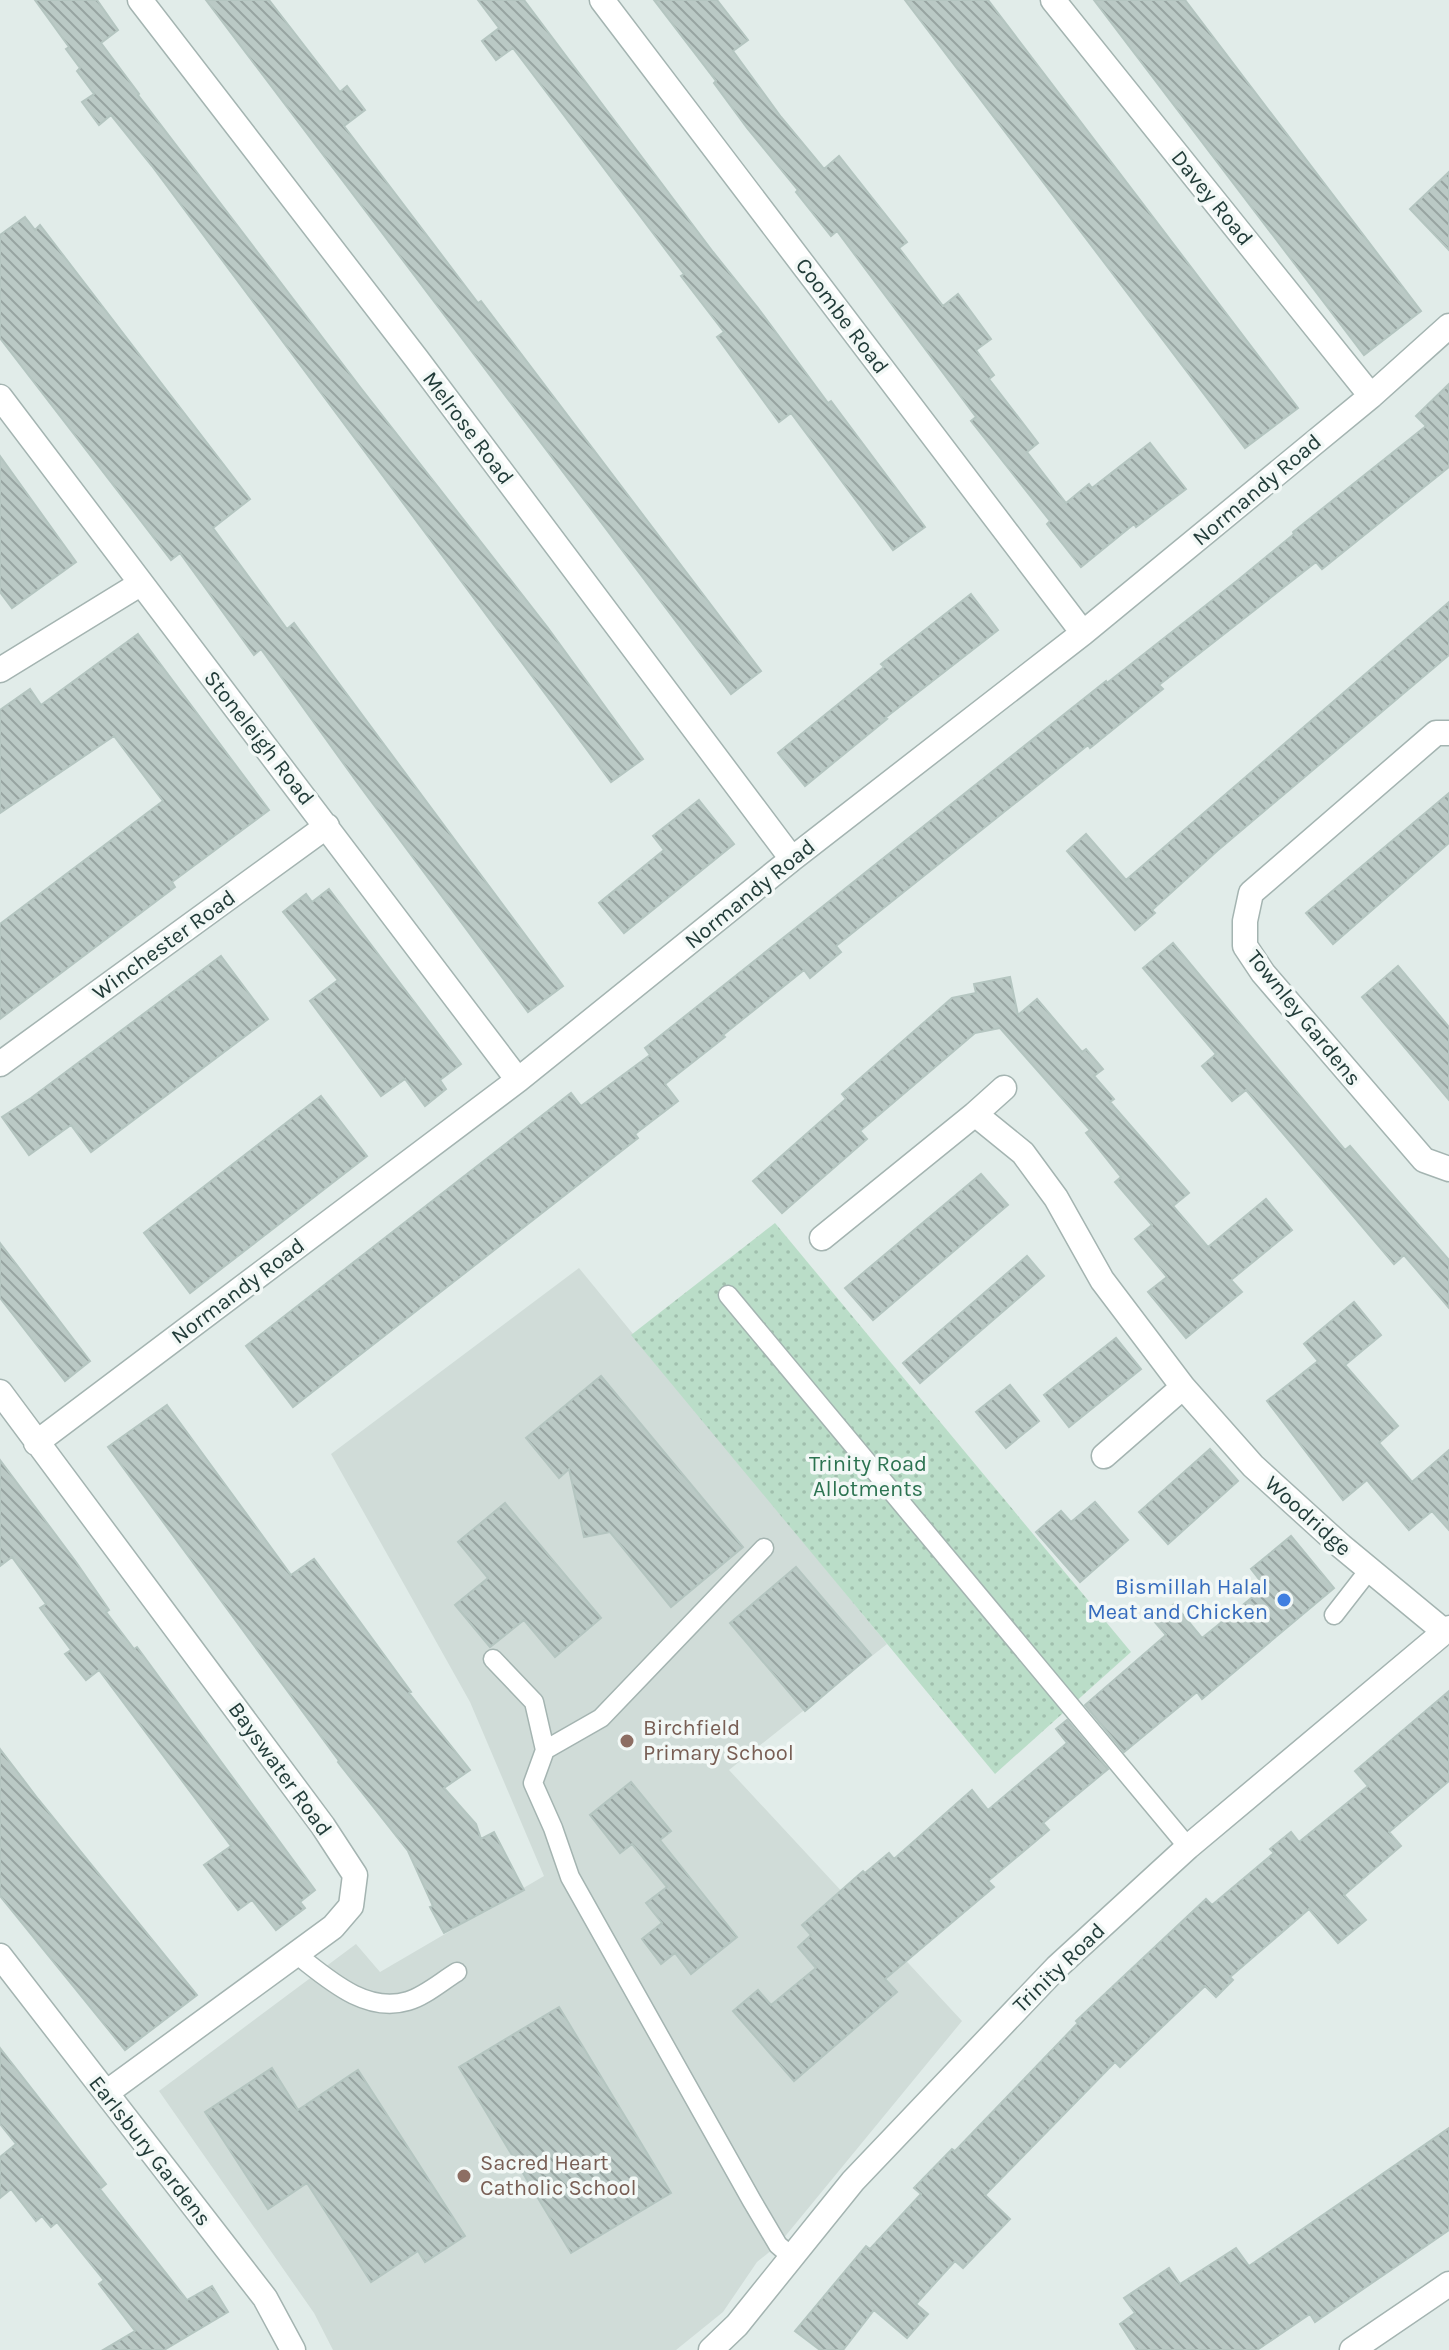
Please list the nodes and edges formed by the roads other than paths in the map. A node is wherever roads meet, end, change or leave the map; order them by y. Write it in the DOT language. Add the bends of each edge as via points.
graph roads {
  1 [pos="140,0"];
  2 [pos="602,0"];
  3 [pos="1053,0"];
  4 [pos="1449,326"];
  5 [pos="1371,396"];
  6 [pos="0,397"];
  7 [pos="140,584"];
  8 [pos="1083,633"];
  9 [pos="0,670"];
  10 [pos="1449,733"];
  11 [pos="327,826"];
  12 [pos="792,859"];
  13 [pos="0,1064"];
  14 [pos="518,1080"];
  15 [pos="1004,1088"];
  16 [pos="975,1114"];
  17 [pos="1449,1169"];
  18 [pos="822,1238"];
  19 [pos="728,1295"];
  20 [pos="1183,1387"];
  21 [pos="0,1392"];
  22 [pos="36,1443"];
  23 [pos="1104,1456"];
  24 [pos="764,1548"];
  25 [pos="1369,1570"];
  26 [pos="1334,1615"];
  27 [pos="1447,1630"];
  28 [pos="493,1659"];
  29 [pos="545,1750"];
  30 [pos="1188,1847"];
  31 [pos="296,1954"];
  32 [pos="0,1956"];
  33 [pos="457,1972"];
  34 [pos="106,2093"];
  35 [pos="792,2257"];
  36 [pos="1449,2284"];
  37 [pos="293,2350"];
  38 [pos="711,2350"];
  39 [pos="1352,2350"];
  1 -- 12 [label="street, Melrose Road"];
  2 -- 8 [label="street, Coombe Road"];
  3 -- 5 [label="street, Davey Road"];
  4 -- 5 [label="street, Normandy Road"];
  5 -- 8 [label="street, Normandy Road"];
  6 -- 7 [label="street, Stoneleigh Road"];
  7 -- 9 [label="street"];
  7 -- 11 [label="street, Stoneleigh Road"];
  8 -- 12 [label="street, Normandy Road"];
  10 -- 17 [label="street, Townley Gardens" via="1436,733 1251,893 1245,934 1245,946 1263,973 1424,1160"];
  11 -- 13 [label="street, Winchester Road"];
  11 -- 14 [label="street, Stoneleigh Road"];
  12 -- 14 [label="street, Normandy Road"];
  14 -- 22 [label="street, Normandy Road"];
  15 -- 16 [label="street"];
  16 -- 18 [label="street"];
  16 -- 20 [label="street, Woodridge" via="1023,1153 1056,1198 1102,1280"];
  19 -- 30 [label="lane"];
  20 -- 23 [label="street"];
  20 -- 25 [label="street, Woodridge" via="1253,1466"];
  21 -- 22 [label="street, Bayswater Road"];
  22 -- 31 [label="street, Bayswater Road" via="355,1875 351,1906"];
  24 -- 29 [label="lane" via="601,1718"];
  25 -- 26 [label="lane"];
  25 -- 27 [label="street, Woodridge"];
  27 -- 30 [label="street, Trinity Road"];
  28 -- 29 [label="lane" via="534,1702"];
  29 -- 35 [label="lane" via="533,1783 570,1877 752,2201 778,2245"];
  30 -- 35 [label="street, Trinity Road" via="1057,1967 853,2181"];
  31 -- 33 [label="lane" via="336,1986 365,2000 410,2001"];
  31 -- 34 [label="street, Bayswater Road"];
  32 -- 34 [label="street, Earlsbury Gardens"];
  34 -- 37 [label="street, Earlsbury Gardens" via="265,2298"];
  35 -- 38 [label="street, Trinity Road"];
  36 -- 39 [label="street"];
}
